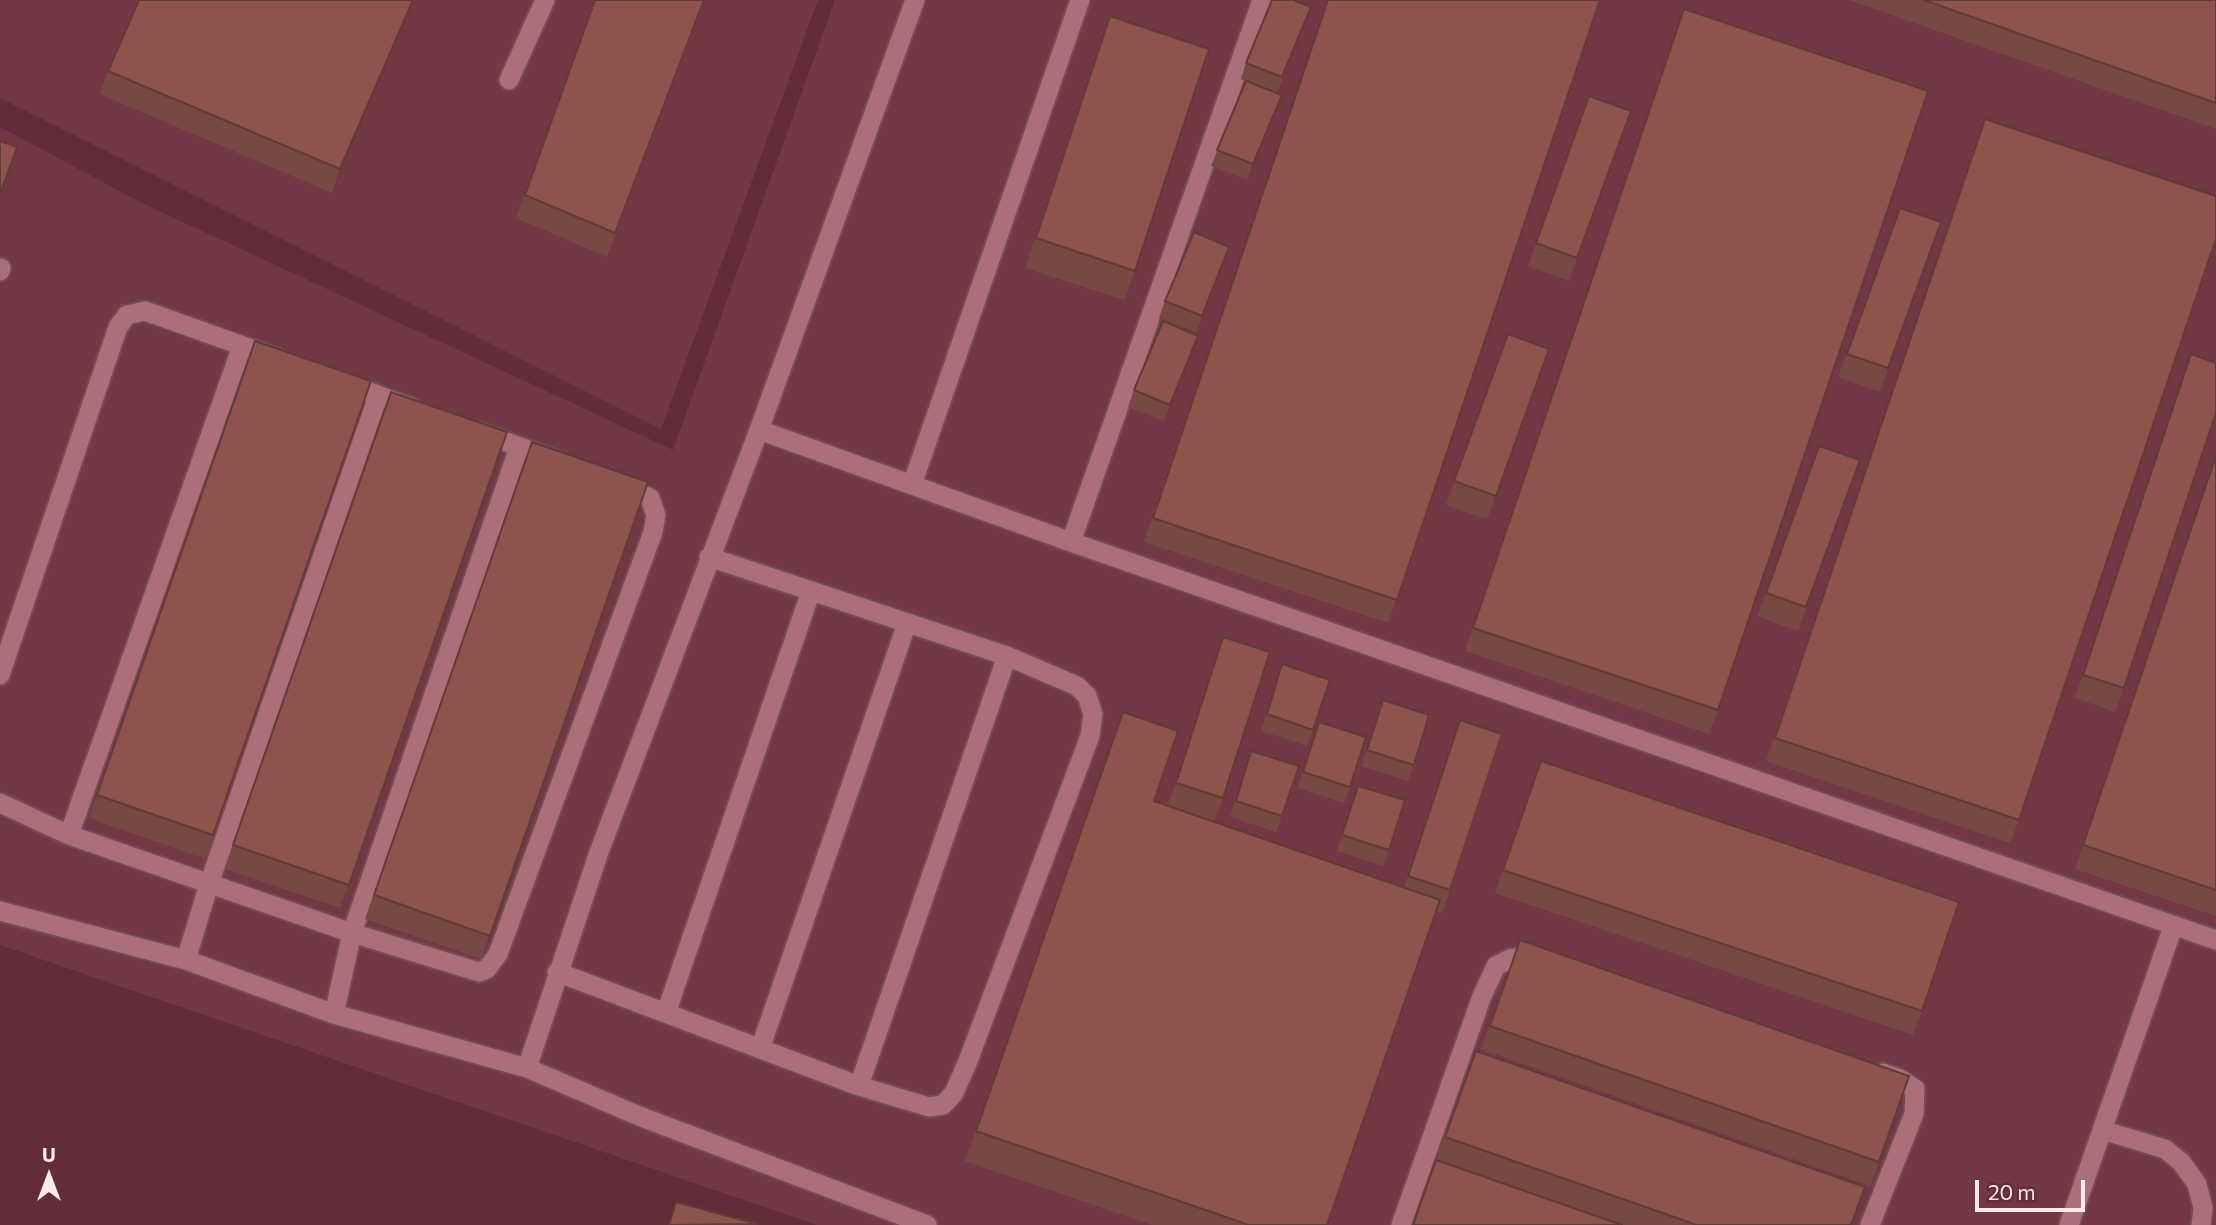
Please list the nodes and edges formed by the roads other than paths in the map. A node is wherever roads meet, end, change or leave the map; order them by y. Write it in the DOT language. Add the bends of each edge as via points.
graph roads {
  1 [pos="545,0"];
  2 [pos="915,0"];
  3 [pos="1080,0"];
  4 [pos="1262,0"];
  5 [pos="509,80"];
  6 [pos="242,346"];
  7 [pos="292,364"];
  8 [pos="329,377"];
  9 [pos="379,396"];
  10 [pos="429,414"];
  11 [pos="455,424"];
  12 [pos="759,430"];
  13 [pos="519,447"];
  14 [pos="567,464"];
  15 [pos="603,477"];
  16 [pos="912,485"];
  17 [pos="1071,542"];
  18 [pos="709,557"];
  19 [pos="811,591"];
  20 [pos="907,623"];
  21 [pos="1007,656"];
  22 [pos="0,675"];
  23 [pos="0,803"];
  24 [pos="69,835"];
  25 [pos="209,884"];
  26 [pos="0,911"];
  27 [pos="2173,927"];
  28 [pos="352,933"];
  29 [pos="2216,940"];
  30 [pos="186,960"];
  31 [pos="1556,965"];
  32 [pos="557,972"];
  33 [pos="666,1013"];
  34 [pos="334,1014"];
  35 [pos="760,1049"];
  36 [pos="1861,1066"];
  37 [pos="527,1068"];
  38 [pos="859,1086"];
  39 [pos="2102,1130"];
  40 [pos="927,1225"];
  41 [pos="1401,1225"];
  42 [pos="1870,1225"];
  43 [pos="2069,1225"];
  44 [pos="2201,1225"];
  1 -- 5 [label="lane"];
  2 -- 12 [label="lane"];
  3 -- 16 [label="lane"];
  4 -- 17 [label="lane"];
  6 -- 7 [label="lane"];
  6 -- 22 [label="lane" via="145,311 127,314 118,327"];
  6 -- 24 [label="lane"];
  8 -- 9 [label="lane"];
  9 -- 10 [label="lane"];
  9 -- 25 [label="lane"];
  11 -- 13 [label="lane"];
  12 -- 16 [label="lane"];
  12 -- 18 [label="lane"];
  13 -- 14 [label="lane"];
  13 -- 28 [label="lane"];
  15 -- 28 [label="lane" via="650,498 656,515 653,532 494,961 479,972"];
  16 -- 17 [label="lane"];
  17 -- 27 [label="lane"];
  18 -- 19 [label="lane"];
  18 -- 32 [label="lane"];
  19 -- 20 [label="lane"];
  19 -- 33 [label="lane"];
  20 -- 21 [label="lane"];
  20 -- 35 [label="lane"];
  21 -- 38 [label="lane"];
  21 -- 38 [label="lane" via="1077,685 1093,714 1090,736 950,1101 929,1107"];
  23 -- 24 [label="lane"];
  24 -- 25 [label="lane"];
  25 -- 28 [label="lane"];
  25 -- 30 [label="lane"];
  26 -- 30 [label="lane"];
  27 -- 29 [label="lane"];
  27 -- 39 [label="lane"];
  28 -- 34 [label="lane"];
  30 -- 34 [label="lane"];
  31 -- 41 [label="lane" via="1529,956 1496,966 1426,1175"];
  32 -- 33 [label="lane"];
  32 -- 37 [label="lane"];
  33 -- 35 [label="lane"];
  34 -- 37 [label="lane"];
  35 -- 38 [label="lane"];
  36 -- 42 [label="lane" via="1915,1089 1914,1114 1872,1202"];
  37 -- 40 [label="lane" via="639,1116"];
  39 -- 43 [label="lane"];
  39 -- 44 [label="lane" via="2165,1149 2181,1162 2197,1184 2203,1208"];
}
